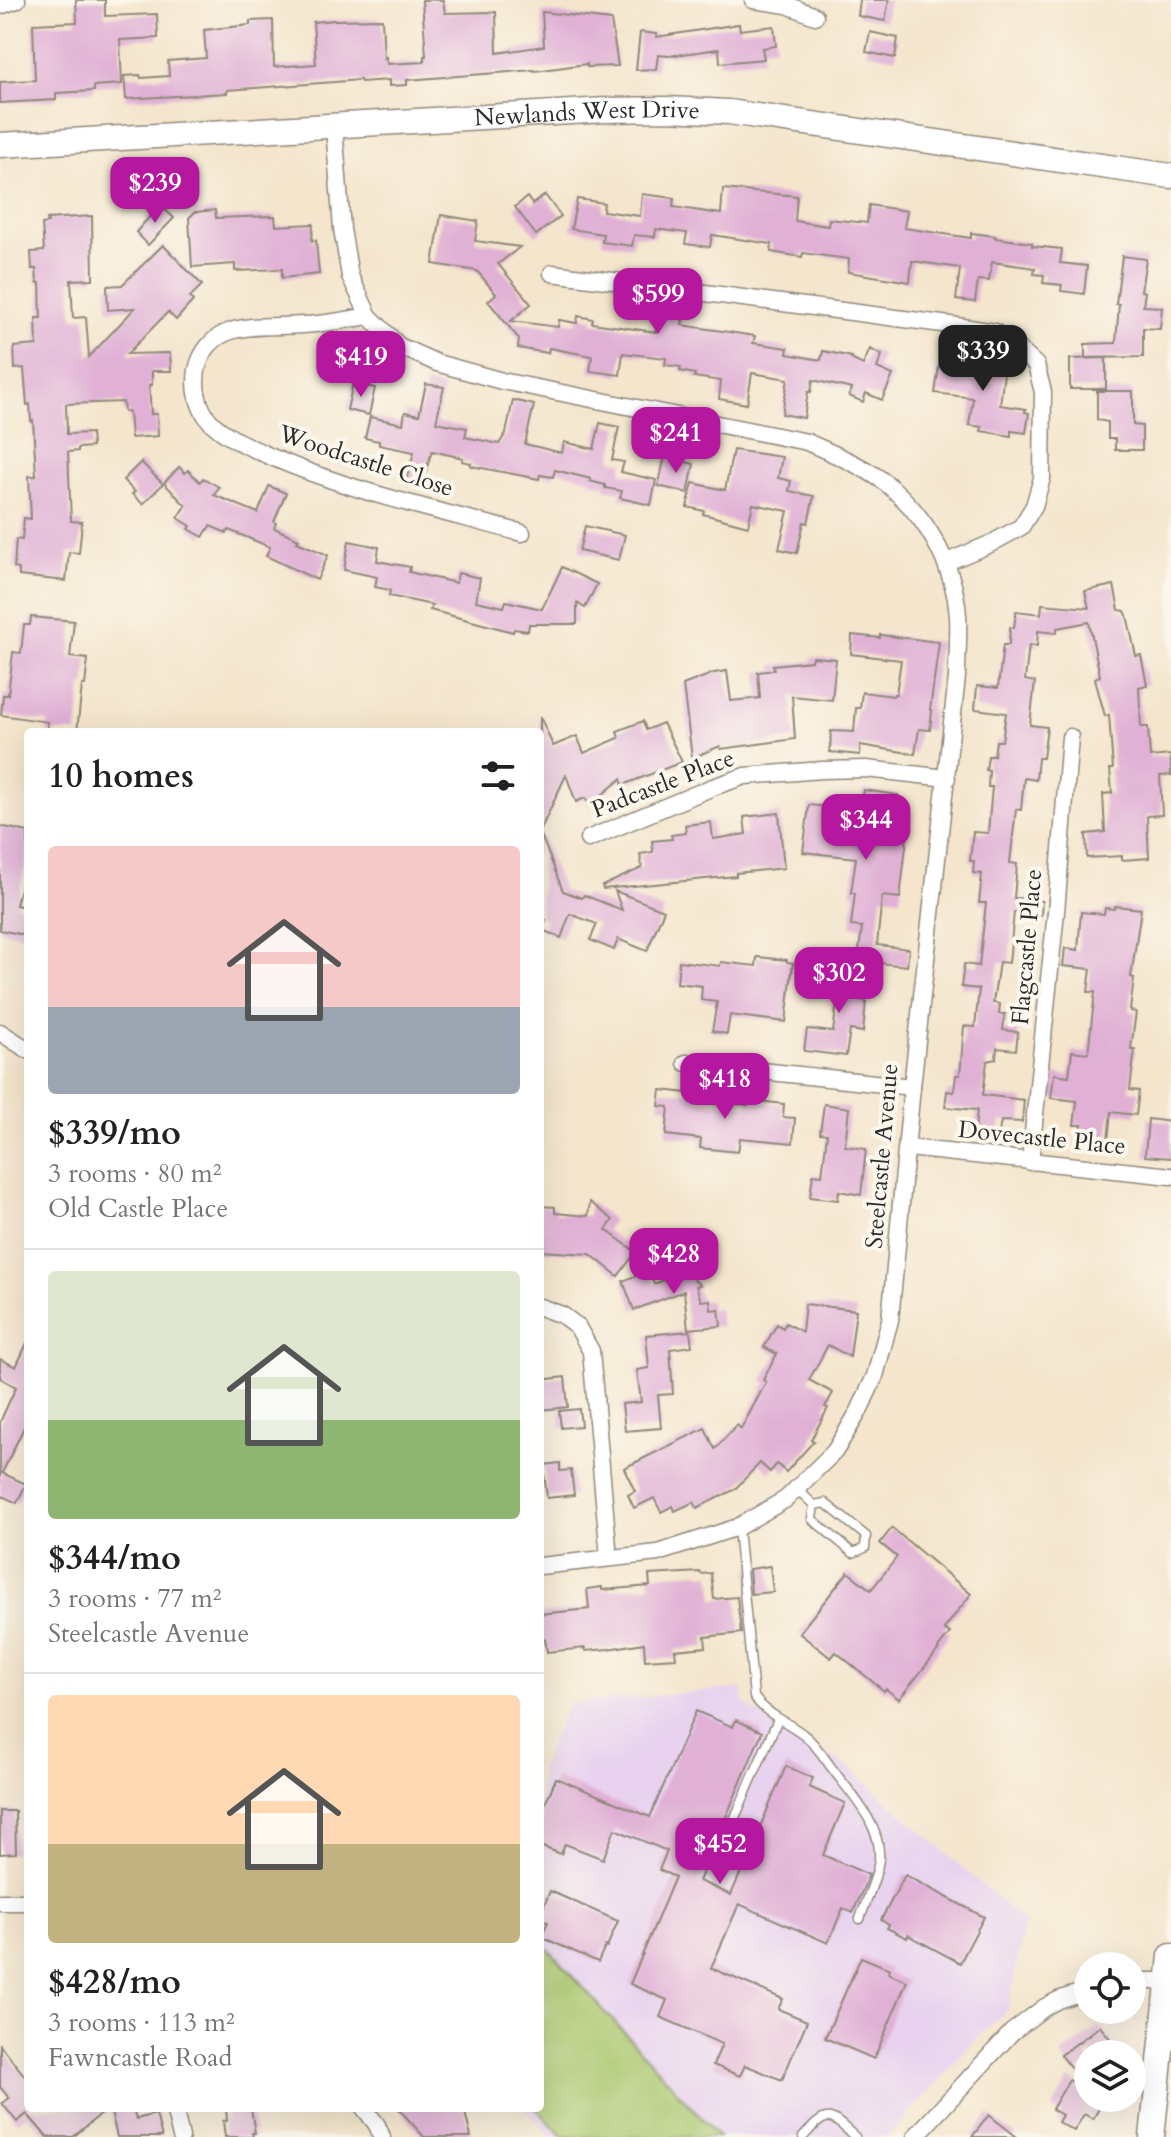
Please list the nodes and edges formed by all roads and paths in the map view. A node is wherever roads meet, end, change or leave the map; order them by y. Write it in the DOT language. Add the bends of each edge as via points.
graph roads {
  1 [pos="17,0"];
  2 [pos="753,0"];
  3 [pos="0,6"];
  4 [pos="815,16"];
  5 [pos="334,126"];
  6 [pos="0,145"];
  7 [pos="1171,176"];
  8 [pos="552,273"];
  9 [pos="369,316"];
  10 [pos="522,533"];
  11 [pos="947,562"];
  12 [pos="1070,737"];
  13 [pos="947,778"];
  14 [pos="588,839"];
  15 [pos="0,1032"];
  16 [pos="24,1047"];
  17 [pos="686,1063"];
  18 [pos="912,1087"];
  19 [pos="908,1148"];
  20 [pos="1030,1162"];
  21 [pos="1171,1176"];
  22 [pos="544,1308"];
  23 [pos="797,1488"];
  24 [pos="814,1505"];
  25 [pos="738,1527"];
  26 [pos="609,1558"];
  27 [pos="544,1566"];
  28 [pos="778,1719"];
  29 [pos="716,1861"];
  30 [pos="0,1902"];
  31 [pos="24,1902"];
  32 [pos="860,1919"];
  33 [pos="1171,1956"];
  34 [pos="1146,1981"];
  35 [pos="1168,1981"];
  36 [pos="1074,1995"];
  37 [pos="1167,2043"];
  38 [pos="175,2112"];
  39 [pos="367,2112"];
  40 [pos="181,2137"];
  41 [pos="382,2137"];
  42 [pos="803,2137"];
  43 [pos="855,2137"];
  44 [pos="915,2137"];
  45 [pos="1152,2137"];
  1 -- 3 [label="street"];
  2 -- 4 [label="street"];
  5 -- 6 [label="street, Newlands West Drive"];
  5 -- 7 [label="street, Newlands West Drive" via="606,110 729,112"];
  5 -- 9 [label="street, Steelcastle Avenue" via="344,245 350,276"];
  8 -- 11 [label="street" via="995,332 1014,345 1036,365 1043,392 1042,478 1034,506 1021,527"];
  9 -- 10 [label="street, Woodcastle Close" via="258,327 218,337 205,349 195,379 203,411 226,434 288,464"];
  9 -- 11 [label="street, Steelcastle Avenue" via="399,346 437,363 502,381 807,442 847,459 892,487 921,518"];
  11 -- 13 [label="street, Steelcastle Avenue" via="958,615"];
  12 -- 20 [label="street, Flagcastle Place"];
  13 -- 14 [label="street, Padcastle Place" via="866,769 745,776"];
  13 -- 18 [label="street, Steelcastle Avenue"];
  15 -- 16 [label="street"];
  17 -- 18 [label="street"];
  18 -- 19 [label="street, Steelcastle Avenue"];
  19 -- 20 [label="street, Dovecastle Place"];
  19 -- 23 [label="street, Steelcastle Avenue" via="890,1320 878,1365 835,1451"];
  20 -- 21 [label="street, Dovecastle Place"];
  22 -- 26 [label="street" via="577,1326 591,1351"];
  23 -- 24 [label="lane"];
  23 -- 25 [label="street, Steelcastle Avenue"];
  24 -- 24 [label="lane" via="825,1503 866,1536 865,1548 853,1553 812,1519"];
  25 -- 26 [label="street, Steelcastle Avenue" via="658,1553"];
  25 -- 28 [label="lane" via="754,1697"];
  26 -- 27 [label="street, Steelcastle Avenue"];
  28 -- 29 [label="lane"];
  28 -- 32 [label="lane" via="807,1736 872,1826 879,1857"];
  30 -- 31 [label="street"];
  33 -- 35 [label="street"];
  34 -- 35 [label="street"];
  35 -- 37 [label="street"];
  36 -- 44 [label="street" via="1045,2007 1012,2032"];
  37 -- 45 [label="street"];
  38 -- 40 [label="street"];
  39 -- 41 [label="street"];
  42 -- 43 [label="lane" via="819,2119 829,2117"];
}
